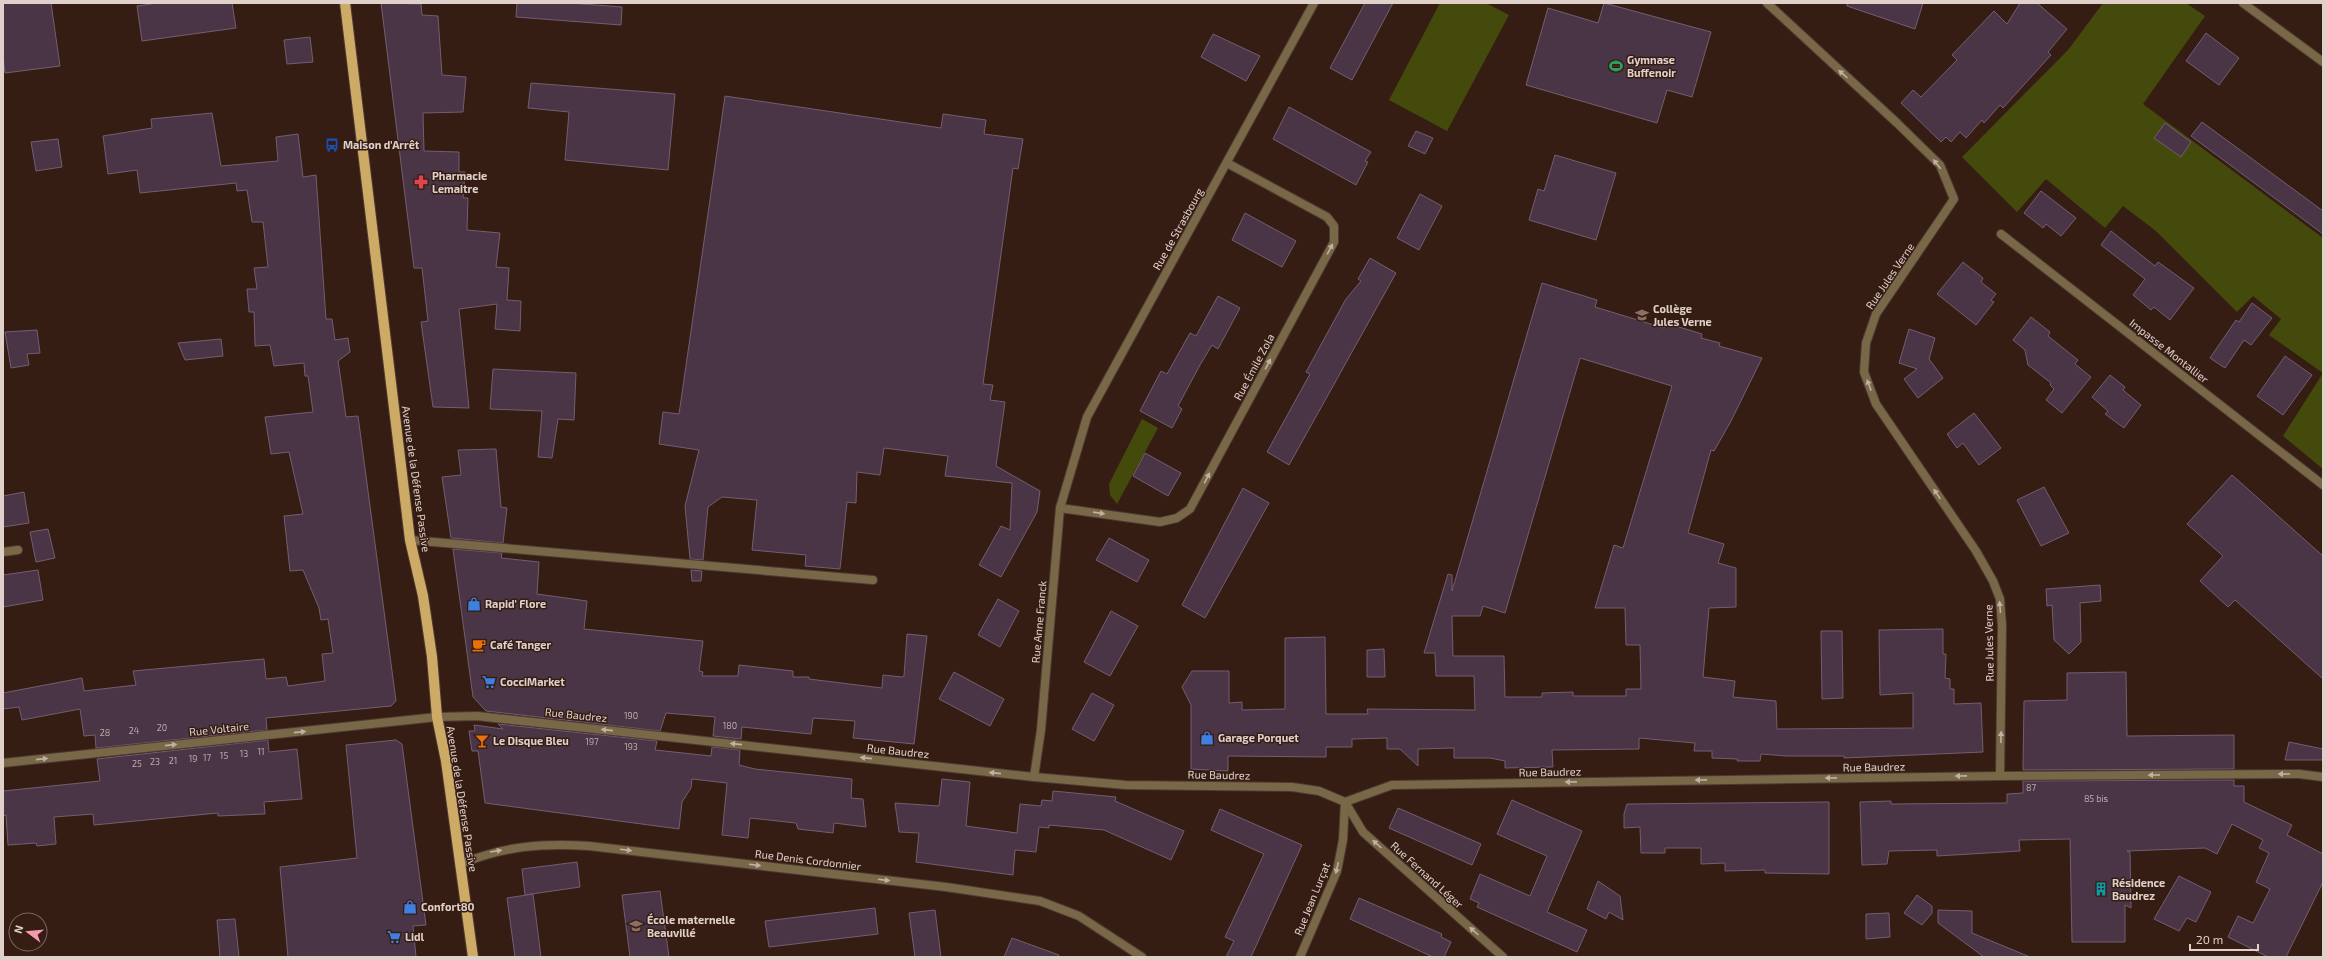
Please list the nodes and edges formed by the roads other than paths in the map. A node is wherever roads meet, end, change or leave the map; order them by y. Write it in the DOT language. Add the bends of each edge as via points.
graph roads {
  1 [pos="345,3"];
  2 [pos="1314,3"];
  3 [pos="1767,3"];
  4 [pos="2243,3"];
  5 [pos="2323,62"];
  6 [pos="1227,163"];
  7 [pos="2001,234"];
  8 [pos="1070,469"];
  9 [pos="2323,485"];
  10 [pos="1060,508"];
  11 [pos="410,540"];
  12 [pos="18,550"];
  13 [pos="3,552"];
  14 [pos="873,580"];
  15 [pos="437,717"];
  16 [pos="3,763"];
  17 [pos="2000,776"];
  18 [pos="1034,777"];
  19 [pos="2323,777"];
  20 [pos="1345,802"];
  21 [pos="460,864"];
  22 [pos="473,957"];
  23 [pos="1142,957"];
  24 [pos="1300,957"];
  25 [pos="1503,957"];
  1 -- 11 [label="main road, Avenue de la Défense Passive"];
  2 -- 6 [label="street, Rue de Strasbourg"];
  17 -- 3 [label="street, Rue Jules Verne, one-way" via="2000,599 1976,551 1876,404 1864,372 1866,343 1876,314 1954,198 1940,166"];
  4 -- 5 [label="street"];
  6 -- 8 [label="street, Rue de Strasbourg" via="1087,417"];
  10 -- 6 [label="street, Rue Émile Zola, one-way" via="1160,522 1177,518 1190,509 1334,242 1334,226 1327,216"];
  7 -- 9 [label="street, Impasse Montallier"];
  8 -- 10 [label="street, Rue Anne Franck"];
  10 -- 18 [label="street, Rue Anne Franck" via="1041,730"];
  11 -- 14 [label="street"];
  11 -- 15 [label="main road, Avenue de la Défense Passive" via="423,596"];
  12 -- 13 [label="street"];
  16 -- 15 [label="street, Rue Voltaire, one-way"];
  18 -- 15 [label="street, Rue Baudrez, one-way" via="490,716"];
  15 -- 21 [label="main road, Avenue de la Défense Passive" via="446,761"];
  19 -- 17 [label="street, Rue Baudrez, one-way" via="2299,774"];
  17 -- 20 [label="street, Rue Baudrez, one-way" via="1392,785"];
  18 -- 20 [label="street, Rue Baudrez" via="1126,785 1292,787 1319,791"];
  20 -- 24 [label="street, Rue Jean Lurçat, one-way" via="1343,840 1337,871"];
  25 -- 20 [label="street, Rue Fernand Léger, one-way" via="1363,832"];
  21 -- 22 [label="main road, Avenue de la Défense Passive"];
  21 -- 23 [label="street, Rue Denis Cordonnier, one-way" via="487,853 546,844 588,846 946,887 1040,901 1078,916"];
}
